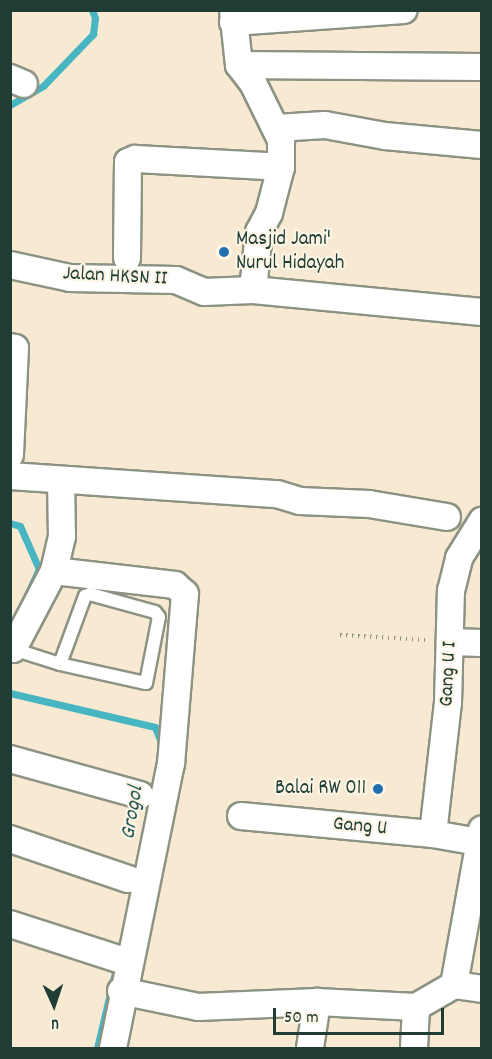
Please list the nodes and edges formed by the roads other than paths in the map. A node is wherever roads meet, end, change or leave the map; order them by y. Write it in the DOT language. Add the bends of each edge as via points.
graph roads {
  1 [pos="404,10"];
  2 [pos="233,16"];
  3 [pos="239,65"];
  4 [pos="482,67"];
  5 [pos="276,128"];
  6 [pos="482,145"];
  7 [pos="281,167"];
  8 [pos="127,258"];
  9 [pos="10,265"];
  10 [pos="253,290"];
  11 [pos="482,312"];
  12 [pos="10,347"];
  13 [pos="10,455"];
  14 [pos="10,476"];
  15 [pos="61,480"];
  16 [pos="447,517"];
  17 [pos="482,521"];
  18 [pos="54,571"];
  19 [pos="451,642"];
  20 [pos="482,643"];
  21 [pos="12,648"];
  22 [pos="60,664"];
  23 [pos="10,759"];
  24 [pos="140,795"];
  25 [pos="241,816"];
  26 [pos="434,834"];
  27 [pos="480,836"];
  28 [pos="10,839"];
  29 [pos="129,879"];
  30 [pos="10,924"];
  31 [pos="121,959"];
  32 [pos="454,985"];
  33 [pos="482,989"];
  34 [pos="122,991"];
  35 [pos="317,1002"];
  36 [pos="416,1007"];
  37 [pos="113,1048"];
  38 [pos="310,1048"];
  39 [pos="414,1048"];
  1 -- 2 [label="street"];
  2 -- 3 [label="street"];
  3 -- 4 [label="street"];
  3 -- 5 [label="street"];
  5 -- 6 [label="street" via="325,125 385,136"];
  5 -- 7 [label="street" via="281,140"];
  7 -- 8 [label="street" via="135,159 128,162"];
  7 -- 10 [label="street" via="269,213 259,232"];
  9 -- 10 [label="street, Jalan HKSN II" via="70,278 176,280 204,292"];
  10 -- 11 [label="street, Jalan HKSN II"];
  12 -- 13 [label="street" via="15,348"];
  14 -- 15 [label="street"];
  15 -- 16 [label="street" via="278,495 300,501 369,504"];
  15 -- 18 [label="street" via="62,537"];
  17 -- 19 [label="street, Gang U I" via="453,574"];
  18 -- 21 [label="street"];
  18 -- 31 [label="street" via="175,585 185,594 172,754"];
  19 -- 20 [label="street"];
  19 -- 26 [label="street, Gang U I"];
  21 -- 22 [label="lane"];
  22 -- 22 [label="lane" via="85,596 90,594 155,612 159,617 146,682"];
  23 -- 24 [label="street"];
  25 -- 26 [label="street, Gang U"];
  26 -- 27 [label="street, Gang U"];
  27 -- 32 [label="street"];
  28 -- 29 [label="street"];
  30 -- 31 [label="street"];
  31 -- 34 [label="street"];
  32 -- 33 [label="street"];
  32 -- 36 [label="street"];
  34 -- 35 [label="street" via="198,1007"];
  34 -- 37 [label="street"];
  35 -- 36 [label="street"];
  35 -- 38 [label="street"];
  36 -- 39 [label="street"];
}
